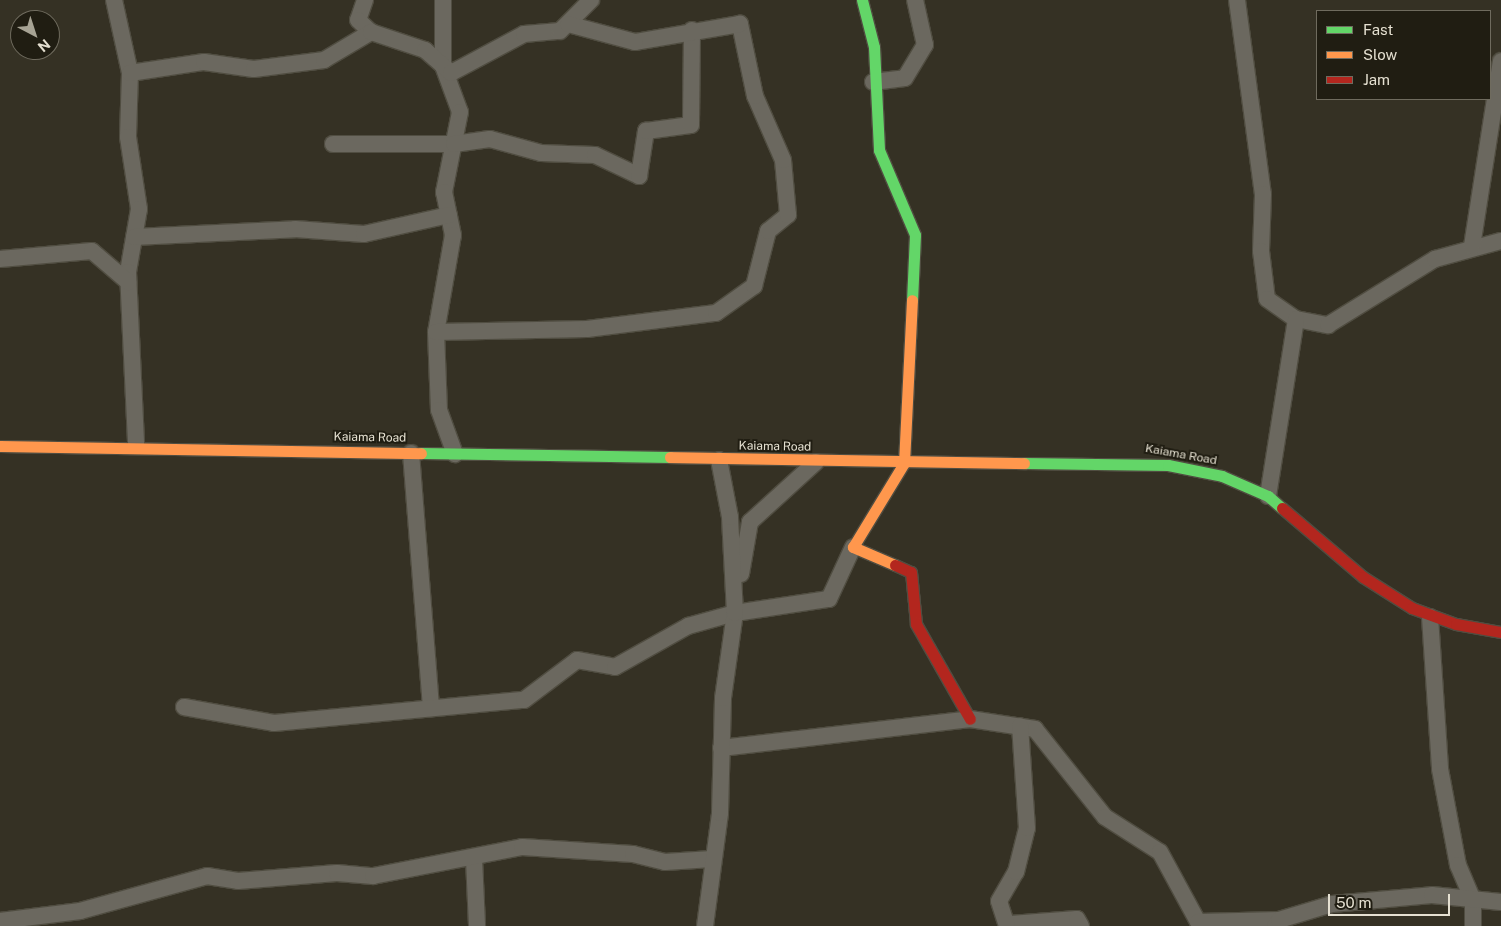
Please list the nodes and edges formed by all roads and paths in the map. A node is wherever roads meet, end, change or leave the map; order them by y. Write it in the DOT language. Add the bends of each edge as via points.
graph roads {
  1 [pos="114,0"];
  2 [pos="365,0"];
  3 [pos="443,0"];
  4 [pos="591,0"];
  5 [pos="862,0"];
  6 [pos="915,0"];
  7 [pos="1237,0"];
  8 [pos="568,24"];
  9 [pos="692,30"];
  10 [pos="372,32"];
  11 [pos="1501,61"];
  12 [pos="443,66"];
  13 [pos="130,73"];
  14 [pos="873,82"];
  15 [pos="333,144"];
  16 [pos="454,144"];
  17 [pos="449,215"];
  18 [pos="134,237"];
  19 [pos="1501,241"];
  20 [pos="1472,246"];
  21 [pos="0,259"];
  22 [pos="128,282"];
  23 [pos="1296,318"];
  24 [pos="436,332"];
  25 [pos="136,444"];
  26 [pos="0,446"];
  27 [pos="411,452"];
  28 [pos="455,454"];
  29 [pos="718,460"];
  30 [pos="816,462"];
  31 [pos="904,463"];
  32 [pos="1268,496"];
  33 [pos="853,547"];
  34 [pos="735,613"];
  35 [pos="1430,617"];
  36 [pos="1501,632"];
  37 [pos="184,707"];
  38 [pos="431,708"];
  39 [pos="970,719"];
  40 [pos="1020,726"];
  41 [pos="721,748"];
  42 [pos="474,859"];
  43 [pos="712,859"];
  44 [pos="1473,900"];
  45 [pos="1501,902"];
  46 [pos="0,922"];
  47 [pos="1277,923"];
  48 [pos="1009,925"];
  49 [pos="477,926"];
  50 [pos="705,926"];
  51 [pos="1080,926"];
  52 [pos="1473,926"];
  1 -- 13 [label="street"];
  2 -- 10 [label="street" via="358,20"];
  3 -- 12 [label="street"];
  4 -- 8 [label="street"];
  5 -- 14 [label="main road" via="874,47"];
  6 -- 14 [label="street" via="925,45 905,78"];
  7 -- 23 [label="street" via="1263,194 1261,251 1267,300"];
  8 -- 9 [label="street" via="635,42"];
  8 -- 12 [label="street" via="560,31 524,34 451,73"];
  9 -- 16 [label="street" via="691,124 646,131 639,176 595,155 541,153 490,139"];
  9 -- 24 [label="street" via="740,24 756,96 783,160 788,216 768,231 754,286 716,313 588,329"];
  10 -- 12 [label="street" via="425,50"];
  10 -- 13 [label="street" via="324,60 254,69 204,62"];
  11 -- 20 [label="street"];
  12 -- 16 [label="street" via="460,112"];
  13 -- 18 [label="street" via="128,138 139,209"];
  14 -- 31 [label="main road" via="878,150 915,234"];
  15 -- 16 [label="street"];
  16 -- 17 [label="street" via="444,192"];
  17 -- 18 [label="street" via="364,234 295,229"];
  17 -- 24 [label="street" via="453,235"];
  18 -- 22 [label="street"];
  19 -- 20 [label="street"];
  20 -- 23 [label="street" via="1412,271 1328,325"];
  21 -- 22 [label="street" via="92,251"];
  22 -- 25 [label="street"];
  23 -- 32 [label="street"];
  24 -- 28 [label="street" via="439,410"];
  25 -- 26 [label="main road, Kaiama Road"];
  25 -- 27 [label="main road, Kaiama Road"];
  27 -- 28 [label="main road, Kaiama Road"];
  27 -- 38 [label="street"];
  28 -- 29 [label="main road, Kaiama Road"];
  29 -- 30 [label="main road, Kaiama Road"];
  29 -- 34 [label="street" via="730,517"];
  30 -- 31 [label="main road, Kaiama Road"];
  30 -- 34 [label="street" via="750,522"];
  31 -- 32 [label="main road, Kaiama Road" via="1138,461 1222,476"];
  31 -- 33 [label="main road"];
  32 -- 35 [label="main road, Kaiama Road" via="1363,577"];
  33 -- 34 [label="street" via="829,599"];
  33 -- 39 [label="main road" via="911,572 916,624"];
  34 -- 38 [label="street" via="688,626 615,667 577,660 524,700"];
  34 -- 41 [label="street"];
  35 -- 36 [label="main road, Kaiama Road"];
  35 -- 44 [label="street" via="1440,769 1458,865"];
  37 -- 38 [label="street" via="274,723"];
  39 -- 40 [label="street"];
  39 -- 41 [label="street"];
  40 -- 47 [label="street" via="1035,729 1105,817 1160,852 1198,922"];
  40 -- 48 [label="street" via="1027,828 1016,872 999,901"];
  41 -- 43 [label="street" via="720,813"];
  42 -- 43 [label="street" via="522,847 633,854 665,862"];
  42 -- 46 [label="street" via="373,876 337,873 238,881 207,876 80,911"];
  42 -- 49 [label="street"];
  43 -- 50 [label="street"];
  44 -- 45 [label="street"];
  44 -- 47 [label="street" via="1432,895 1332,904"];
  44 -- 52 [label="street"];
  48 -- 51 [label="street" via="1077,919"];
}
